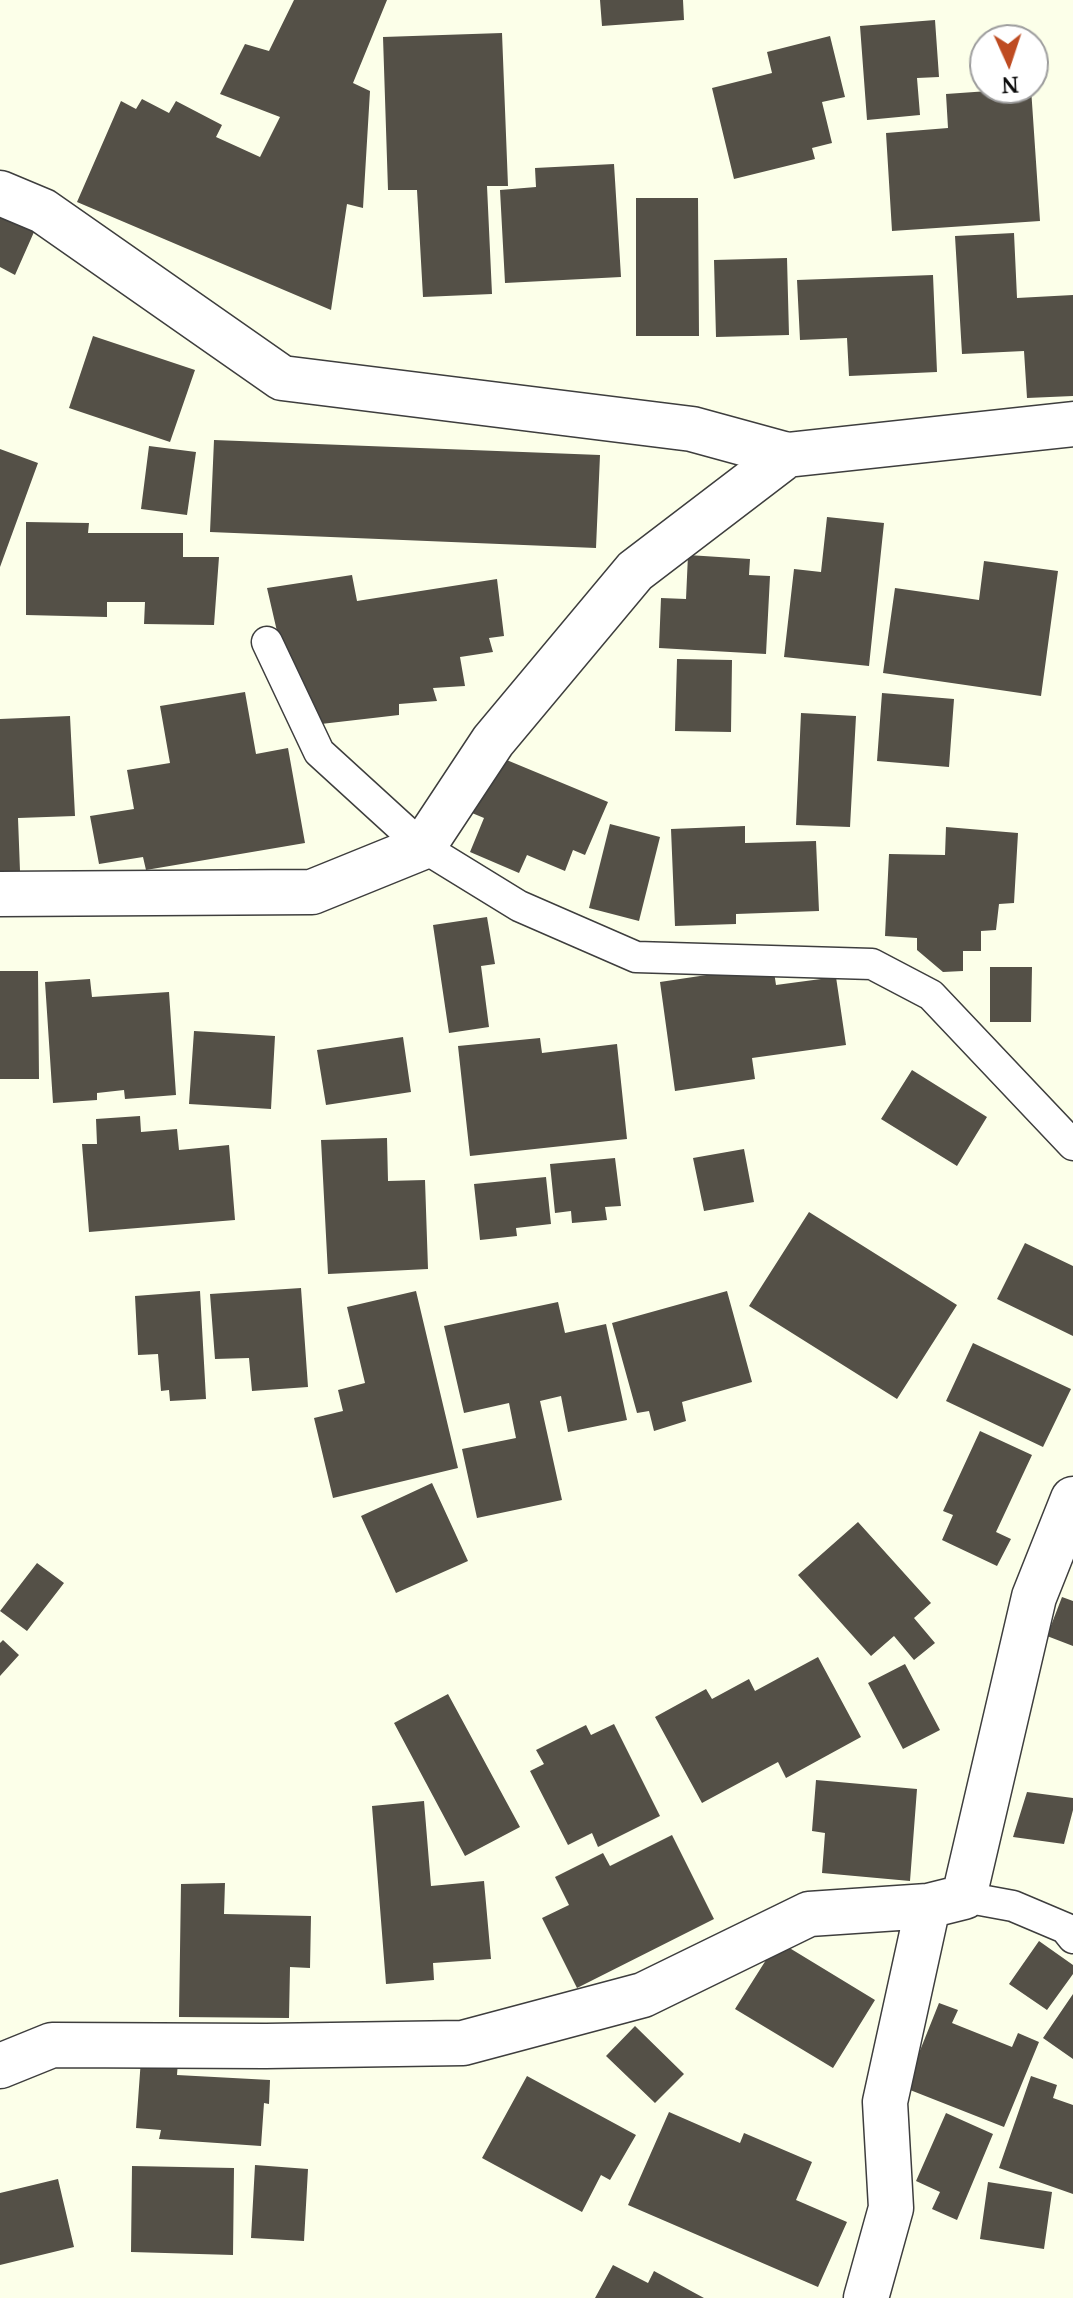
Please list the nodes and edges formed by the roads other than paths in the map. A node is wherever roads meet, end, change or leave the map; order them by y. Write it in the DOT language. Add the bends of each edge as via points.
graph roads {
  1 [pos="0,193"];
  2 [pos="1073,424"];
  3 [pos="787,455"];
  4 [pos="267,642"];
  5 [pos="423,847"];
  6 [pos="0,894"];
  7 [pos="1073,1145"];
  8 [pos="1073,1499"];
  9 [pos="946,1902"];
  10 [pos="1073,1938"];
  11 [pos="0,2066"];
  12 [pos="866,2298"];
  1 -- 3 [label="street" via="43,211 282,378 692,429"];
  2 -- 3 [label="street"];
  3 -- 5 [label="street" via="635,571 493,741"];
  4 -- 5 [label="lane" via="319,752"];
  5 -- 6 [label="street" via="312,892"];
  5 -- 7 [label="lane" via="519,906 636,957 872,964 931,995"];
  8 -- 9 [label="street" via="1034,1597"];
  9 -- 10 [label="lane" via="1013,1906 1065,1928"];
  9 -- 11 [label="street" via="809,1914 643,1995 463,2043 52,2045"];
  9 -- 12 [label="street" via="885,2102 891,2208"];
}
